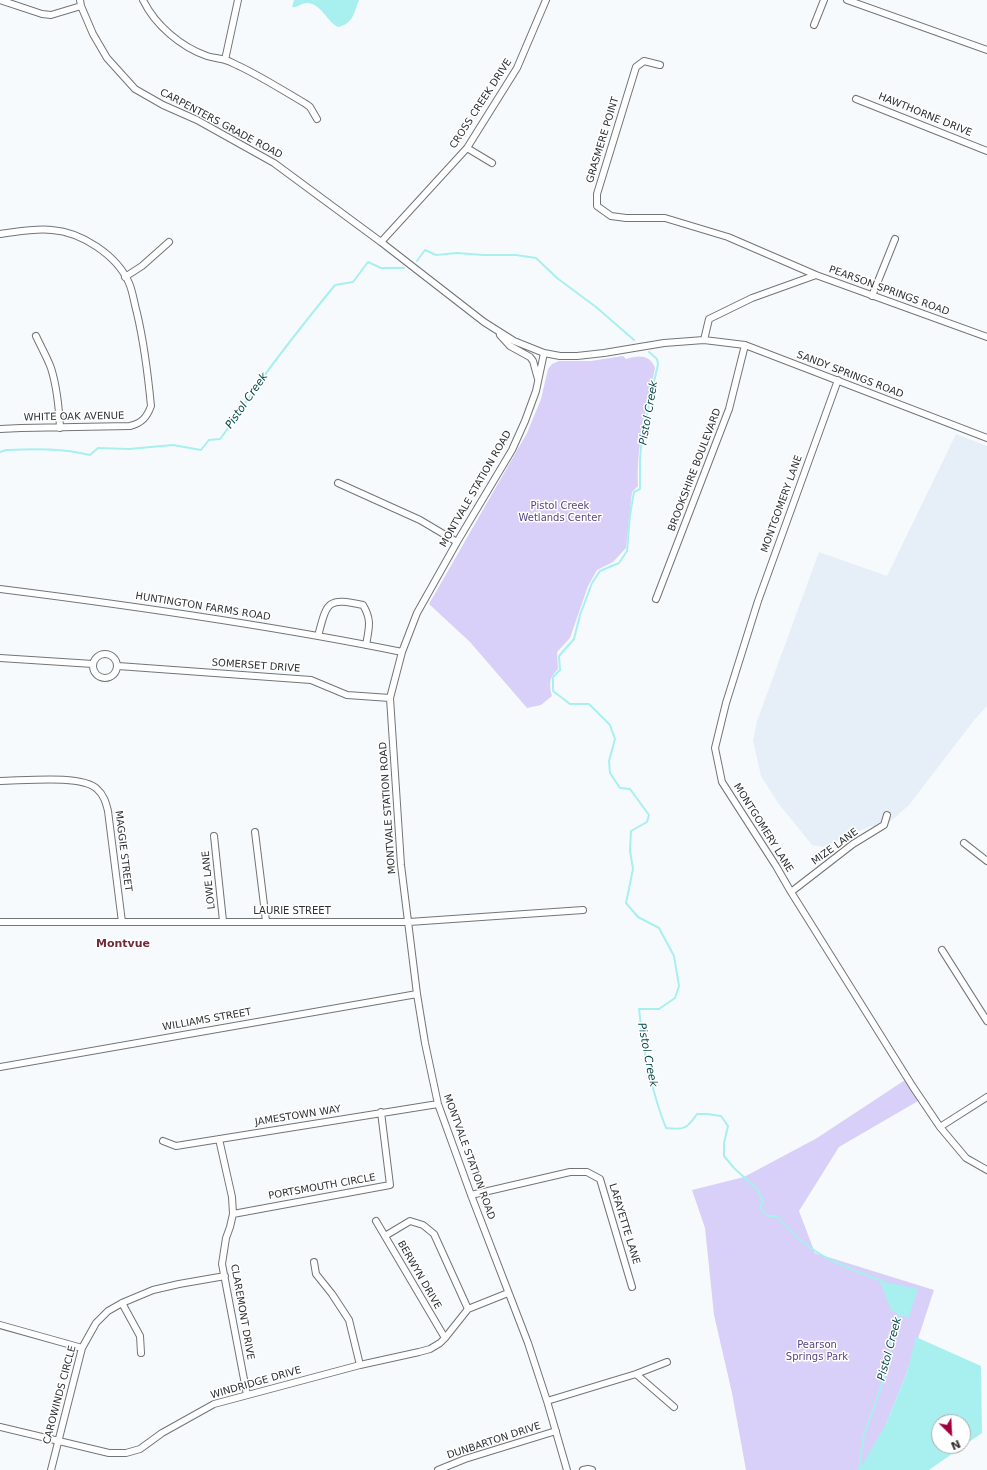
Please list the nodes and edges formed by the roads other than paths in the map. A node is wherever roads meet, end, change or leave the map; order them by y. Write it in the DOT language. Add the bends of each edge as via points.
graph roads {
  1 [pos="0,0"];
  2 [pos="143,0"];
  3 [pos="238,0"];
  4 [pos="546,0"];
  5 [pos="824,0"];
  6 [pos="847,0"];
  7 [pos="80,3"];
  8 [pos="814,25"];
  9 [pos="987,50"];
  10 [pos="225,60"];
  11 [pos="660,65"];
  12 [pos="856,99"];
  13 [pos="317,119"];
  14 [pos="467,148"];
  15 [pos="987,151"];
  16 [pos="492,163"];
  17 [pos="0,234"];
  18 [pos="895,239"];
  19 [pos="169,242"];
  20 [pos="381,242"];
  21 [pos="816,275"];
  22 [pos="125,277"];
  23 [pos="872,296"];
  24 [pos="497,331"];
  25 [pos="36,336"];
  26 [pos="987,337"];
  27 [pos="704,340"];
  28 [pos="745,345"];
  29 [pos="544,353"];
  30 [pos="538,380"];
  31 [pos="838,380"];
  32 [pos="60,428"];
  33 [pos="0,430"];
  34 [pos="987,438"];
  35 [pos="338,483"];
  36 [pos="457,542"];
  37 [pos="0,589"];
  38 [pos="656,599"];
  39 [pos="318,636"];
  40 [pos="366,645"];
  41 [pos="402,652"];
  42 [pos="0,658"];
  43 [pos="92,664"];
  44 [pos="118,666"];
  45 [pos="390,698"];
  46 [pos="0,781"];
  47 [pos="887,815"];
  48 [pos="255,832"];
  49 [pos="214,836"];
  50 [pos="964,843"];
  51 [pos="987,861"];
  52 [pos="791,892"];
  53 [pos="583,910"];
  54 [pos="266,921"];
  55 [pos="0,922"];
  56 [pos="122,922"];
  57 [pos="223,922"];
  58 [pos="408,922"];
  59 [pos="942,950"];
  60 [pos="417,994"];
  61 [pos="987,1021"];
  62 [pos="0,1067"];
  63 [pos="987,1098"];
  64 [pos="438,1104"];
  65 [pos="381,1112"];
  66 [pos="940,1127"];
  67 [pos="220,1139"];
  68 [pos="163,1141"];
  69 [pos="987,1170"];
  70 [pos="471,1195"];
  71 [pos="233,1214"];
  72 [pos="376,1221"];
  73 [pos="385,1236"];
  74 [pos="314,1262"];
  75 [pos="225,1276"];
  76 [pos="632,1287"];
  77 [pos="508,1293"];
  78 [pos="122,1303"];
  79 [pos="468,1309"];
  80 [pos="0,1325"];
  81 [pos="445,1338"];
  82 [pos="82,1348"];
  83 [pos="141,1353"];
  84 [pos="667,1362"];
  85 [pos="360,1365"];
  86 [pos="636,1374"];
  87 [pos="247,1394"];
  88 [pos="547,1401"];
  89 [pos="674,1407"];
  90 [pos="0,1427"];
  91 [pos="556,1431"];
  92 [pos="58,1440"];
  93 [pos="51,1470"];
  94 [pos="438,1470"];
  95 [pos="567,1470"];
  96 [pos="582,1470"];
  97 [pos="592,1470"];
  1 -- 7 [label="street" via="51,15"];
  2 -- 10 [label="street" via="158,23 171,35 201,54"];
  3 -- 10 [label="street"];
  4 -- 14 [label="street, CROSS CREEK DRIVE" via="517,68"];
  5 -- 8 [label="street"];
  6 -- 9 [label="street"];
  7 -- 20 [label="street, CARPENTERS GRADE ROAD" via="107,58 135,89 274,163"];
  10 -- 13 [label="street" via="306,104"];
  11 -- 21 [label="street, GRASMERE POINT" via="644,61 636,67 597,194 597,206 611,216 665,218 728,237"];
  12 -- 15 [label="street, HAWTHORNE DRIVE"];
  14 -- 16 [label="street"];
  14 -- 20 [label="street, CROSS CREEK DRIVE"];
  17 -- 22 [label="street, WHITE OAK AVENUE" via="26,230 68,233 102,250"];
  18 -- 23 [label="street"];
  19 -- 22 [label="street"];
  20 -- 24 [label="street"];
  21 -- 23 [label="street, PEARSON SPRINGS ROAD"];
  21 -- 27 [label="street, PEARSON SPRINGS ROAD" via="752,298 709,319"];
  22 -- 32 [label="street, WHITE OAK AVENUE" via="133,296 142,335 151,406 148,414 139,424 130,426"];
  23 -- 26 [label="street, PEARSON SPRINGS ROAD"];
  24 -- 29 [label="street"];
  24 -- 30 [label="street" via="510,346 530,357"];
  25 -- 32 [label="street" via="55,383"];
  27 -- 28 [label="street, SANDY SPRINGS ROAD"];
  27 -- 29 [label="street" via="655,344 587,356"];
  28 -- 31 [label="street, SANDY SPRINGS ROAD"];
  28 -- 38 [label="street, BROOKSHIRE BOULEVARD" via="729,409"];
  29 -- 30 [label="street, MONTVALE STATION ROAD"];
  30 -- 36 [label="street, MONTVALE STATION ROAD" via="525,421 512,450"];
  31 -- 34 [label="street, SANDY SPRINGS ROAD"];
  31 -- 52 [label="street, MONTGOMERY LANE" via="758,601 726,703 715,748 722,782"];
  32 -- 33 [label="street, WHITE OAK AVENUE"];
  35 -- 36 [label="street" via="420,520"];
  36 -- 41 [label="street, MONTVALE STATION ROAD" via="417,613"];
  37 -- 39 [label="street, HUNTINGTON FARMS ROAD" via="223,619"];
  39 -- 40 [label="street, HUNTINGTON FARMS ROAD"];
  39 -- 40 [label="street" via="328,607 335,601 346,601 363,605 369,615"];
  40 -- 41 [label="street, HUNTINGTON FARMS ROAD"];
  41 -- 45 [label="street, MONTVALE STATION ROAD"];
  42 -- 43 [label="street"];
  43 -- 44 [label="street" via="100,654 106,653 117,660"];
  43 -- 44 [label="street" via="98,676 104,678 116,673"];
  44 -- 45 [label="street, SOMERSET DRIVE" via="311,680 347,695"];
  45 -- 58 [label="street, MONTVALE STATION ROAD" via="401,865"];
  46 -- 56 [label="street, MAGGIE STREET" via="61,780 84,782 98,789 108,811"];
  47 -- 52 [label="street, MIZE LANE" via="884,825 853,844"];
  48 -- 54 [label="street"];
  49 -- 57 [label="street, LOWE LANE"];
  50 -- 51 [label="street"];
  52 -- 66 [label="street, MONTGOMERY LANE"];
  53 -- 58 [label="street, LAURIE STREET"];
  54 -- 57 [label="street, LAURIE STREET"];
  54 -- 58 [label="street, LAURIE STREET"];
  55 -- 56 [label="street, LAURIE STREET"];
  56 -- 57 [label="street, LAURIE STREET"];
  58 -- 60 [label="street, MONTVALE STATION ROAD"];
  59 -- 61 [label="street"];
  60 -- 62 [label="street, WILLIAMS STREET"];
  60 -- 64 [label="street, MONTVALE STATION ROAD" via="424,1043"];
  63 -- 66 [label="street"];
  64 -- 65 [label="street, JAMESTOWN WAY"];
  64 -- 70 [label="street, MONTVALE STATION ROAD"];
  65 -- 67 [label="street, JAMESTOWN WAY"];
  65 -- 71 [label="street, PORTSMOUTH CIRCLE" via="390,1185"];
  66 -- 69 [label="street, MONTGOMERY LANE" via="966,1158"];
  67 -- 68 [label="street, JAMESTOWN WAY" via="176,1146"];
  67 -- 71 [label="street, CLAREMONT DRIVE"];
  70 -- 76 [label="street, LAFAYETTE LANE" via="570,1172 587,1172 600,1179"];
  70 -- 77 [label="street, MONTVALE STATION ROAD"];
  71 -- 75 [label="street, CLAREMONT DRIVE" via="223,1253"];
  72 -- 73 [label="street, BERWYN DRIVE"];
  73 -- 79 [label="street" via="410,1222 423,1224 434,1234"];
  73 -- 81 [label="street, BERWYN DRIVE"];
  74 -- 85 [label="street" via="316,1274 349,1320"];
  75 -- 78 [label="street, CAROWINDS CIRCLE" via="153,1290"];
  75 -- 87 [label="street, CLAREMONT DRIVE"];
  77 -- 79 [label="street, WINDRIDGE DRIVE"];
  77 -- 88 [label="street, MONTVALE STATION ROAD"];
  78 -- 82 [label="street, CAROWINDS CIRCLE" via="108,1311 96,1323"];
  78 -- 83 [label="street" via="140,1336"];
  79 -- 81 [label="street, WINDRIDGE DRIVE"];
  80 -- 82 [label="street"];
  81 -- 85 [label="street, WINDRIDGE DRIVE" via="440,1343 419,1352"];
  82 -- 92 [label="street, CAROWINDS CIRCLE"];
  84 -- 86 [label="street"];
  85 -- 87 [label="street, WINDRIDGE DRIVE"];
  86 -- 88 [label="street"];
  86 -- 89 [label="street"];
  87 -- 92 [label="street, WINDRIDGE DRIVE" via="214,1404 140,1449 126,1453 109,1453"];
  88 -- 91 [label="street, MONTVALE STATION ROAD"];
  90 -- 92 [label="street, WINDRIDGE DRIVE"];
  91 -- 94 [label="street, DUNBARTON DRIVE"];
  91 -- 95 [label="street, MONTVALE STATION ROAD"];
  92 -- 93 [label="street, CAROWINDS CIRCLE"];
  96 -- 97 [label="street"];
}
